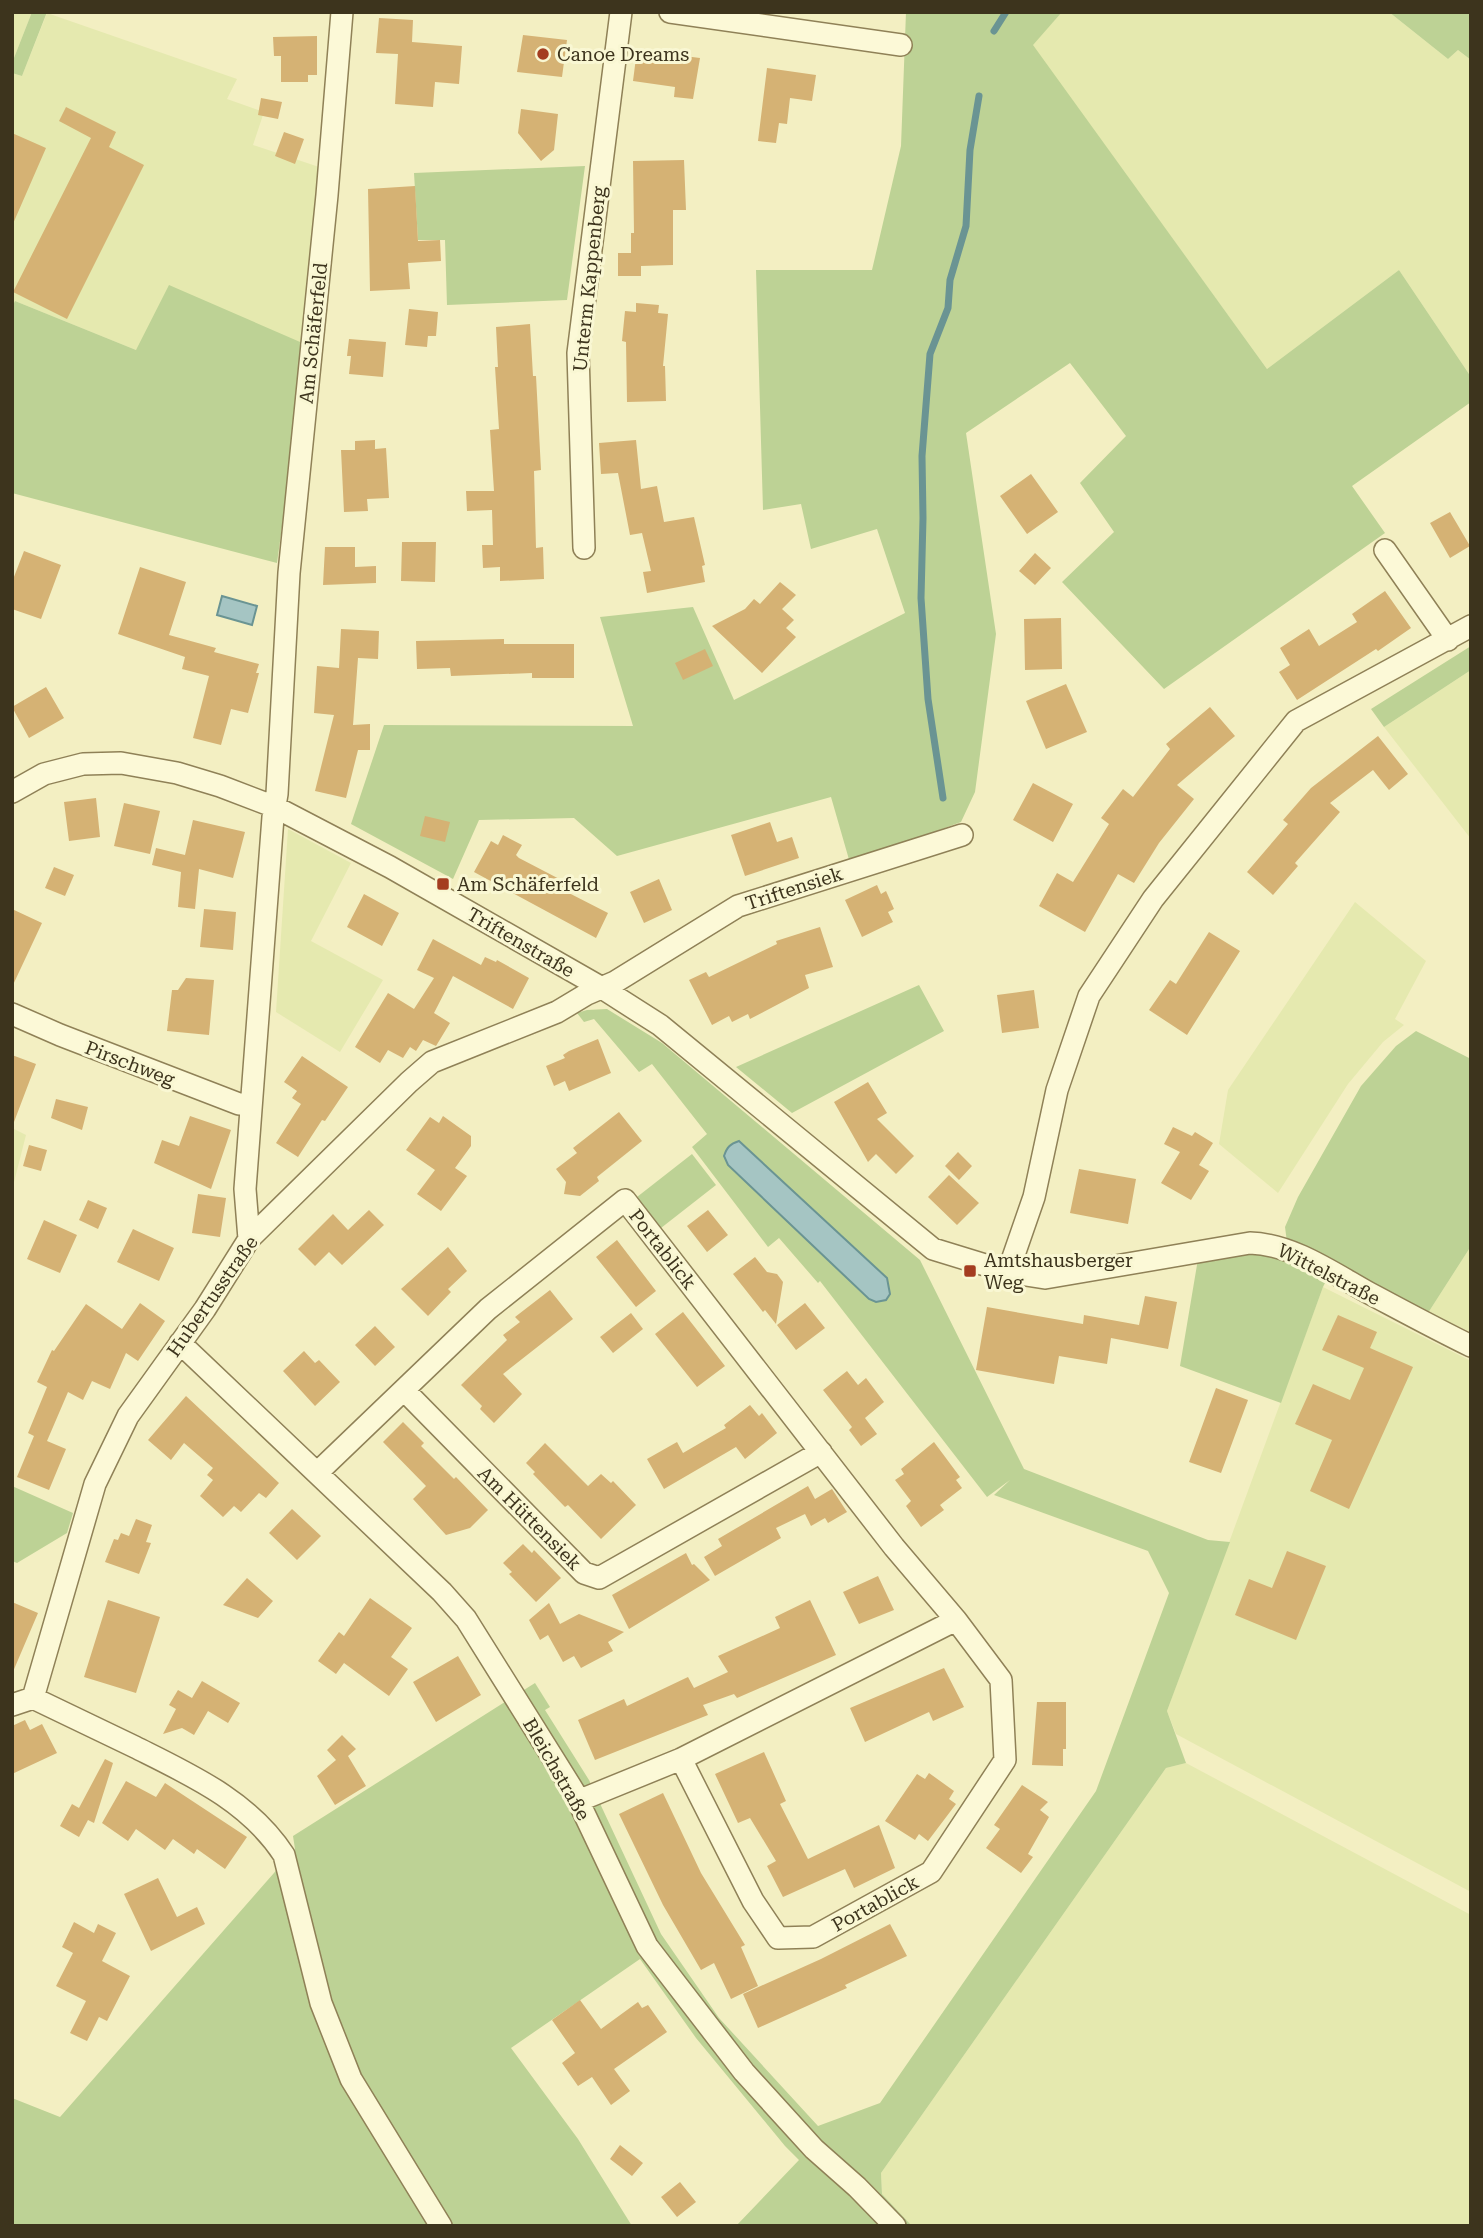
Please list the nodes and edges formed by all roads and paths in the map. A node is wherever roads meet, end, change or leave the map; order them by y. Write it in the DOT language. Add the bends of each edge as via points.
graph roads {
  1 [pos="342,12"];
  2 [pos="621,12"];
  3 [pos="670,12"];
  4 [pos="901,45"];
  5 [pos="584,548"];
  6 [pos="1385,550"];
  7 [pos="1471,626"];
  8 [pos="1448,640"];
  9 [pos="12,792"];
  10 [pos="275,807"];
  11 [pos="962,835"];
  12 [pos="602,988"];
  13 [pos="12,1014"];
  14 [pos="250,1104"];
  15 [pos="249,1239"];
  16 [pos="933,1249"];
  17 [pos="1008,1272"];
  18 [pos="180,1343"];
  19 [pos="1471,1346"];
  20 [pos="404,1390"];
  21 [pos="821,1452"];
  22 [pos="317,1473"];
  23 [pos="956,1620"];
  24 [pos="33,1698"];
  25 [pos="12,1705"];
  26 [pos="681,1759"];
  27 [pos="578,1801"];
  28 [pos="441,2226"];
  29 [pos="895,2226"];
  1 -- 10 [label="street, Am Schäferfeld" via="289,573"];
  2 -- 5 [label="street, Unterm Kappenberg" via="578,352"];
  3 -- 4 [label="street"];
  6 -- 8 [label="street"];
  7 -- 8 [label="street"];
  8 -- 17 [label="street" via="1296,721 1153,899 1089,996 1057,1090 1034,1197"];
  9 -- 10 [label="street, Triftenstraße" via="44,774 83,764 121,763 220,786"];
  10 -- 12 [label="street, Triftenstraße"];
  10 -- 14 [label="street, Am Schäferfeld"];
  11 -- 12 [label="street, Triftensiek" via="738,905"];
  12 -- 15 [label="street, Hubertusstraße" via="557,1012 432,1062"];
  12 -- 16 [label="street, Triftenstraße" via="660,1025"];
  13 -- 14 [label="street, Pirschweg" via="239,1104"];
  14 -- 15 [label="street, Am Schäferfeld" via="245,1189"];
  15 -- 18 [label="street, Hubertusstraße"];
  16 -- 17 [label="street, Wittelstraße"];
  17 -- 19 [label="street, Wittelstraße" via="1045,1278 1250,1243 1269,1244"];
  18 -- 22 [label="street, Bleichstraße"];
  18 -- 24 [label="street, Hubertusstraße" via="128,1416 95,1485"];
  20 -- 21 [label="street, Am Hüttensiek" via="592,1577 599,1578"];
  20 -- 21 [label="street, Portablick" via="488,1309 625,1200"];
  20 -- 22 [label="street, Portablick"];
  21 -- 23 [label="street, Portablick"];
  22 -- 27 [label="street, Bleichstraße" via="466,1619"];
  23 -- 26 [label="street"];
  23 -- 26 [label="street, Portablick" via="1001,1680 1004,1760 931,1872 813,1937 778,1938 753,1902"];
  24 -- 25 [label="street"];
  24 -- 28 [label="street" via="190,1774 237,1803 271,1835 284,1855 321,2003 351,2079"];
  26 -- 27 [label="street"];
  27 -- 29 [label="street, Bleichstraße" via="647,1946 677,1988 793,2128"];
}
